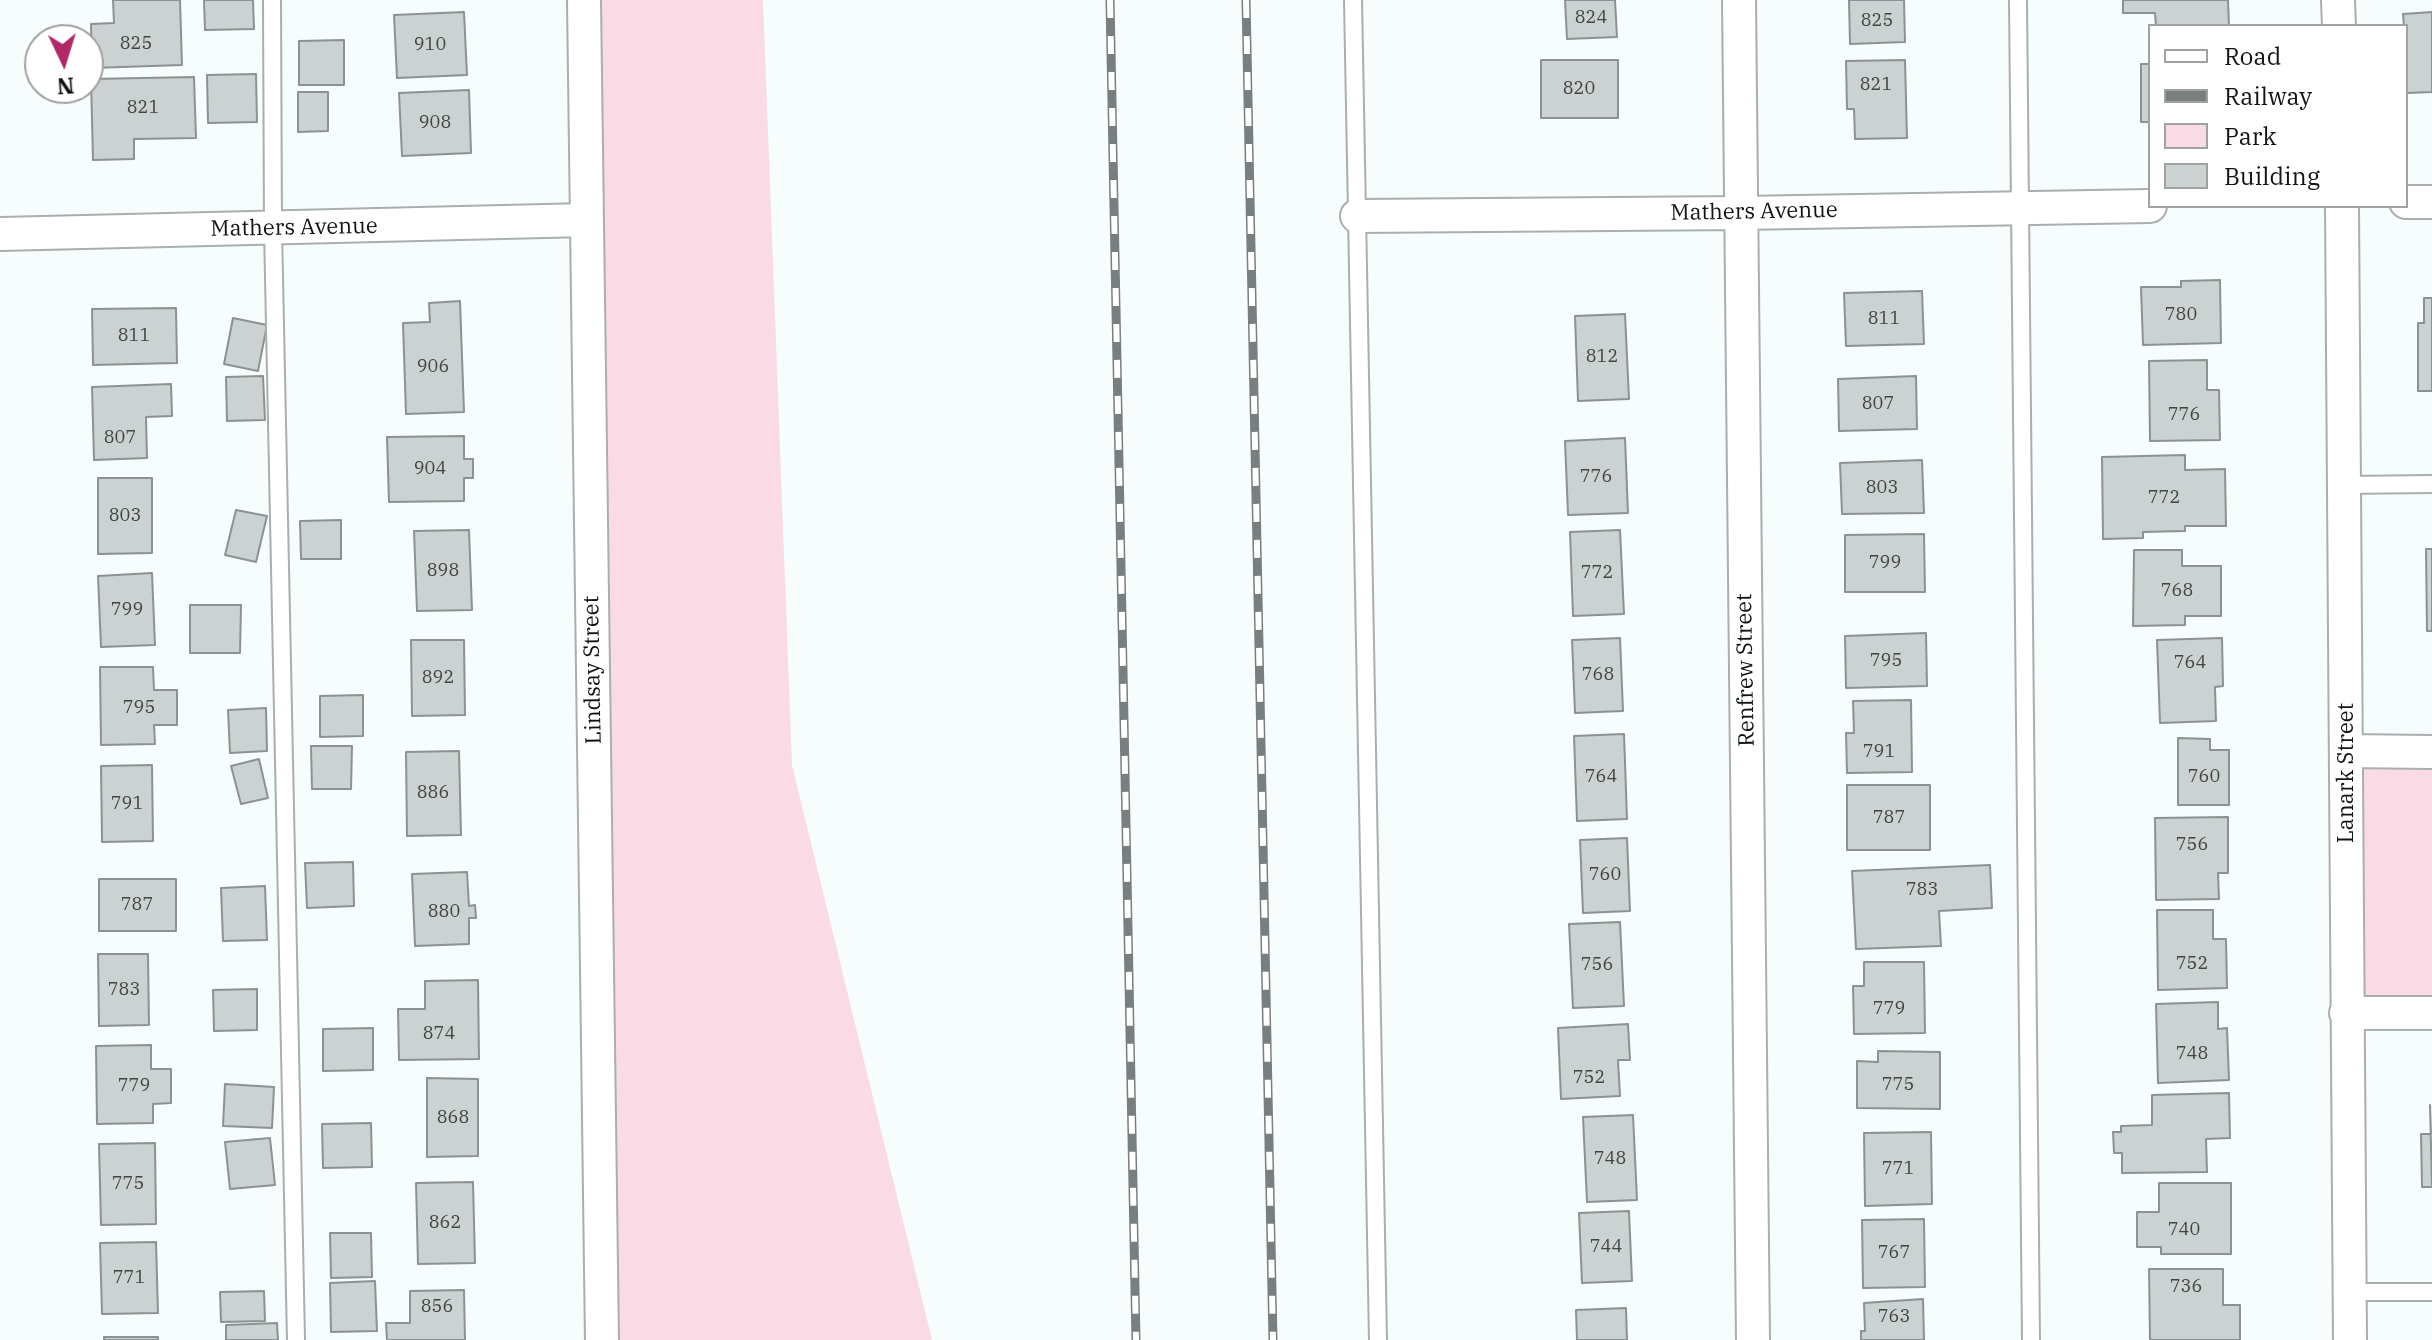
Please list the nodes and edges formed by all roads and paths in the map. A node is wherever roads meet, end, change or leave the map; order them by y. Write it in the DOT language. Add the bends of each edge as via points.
graph roads {
  1 [pos="272,0"];
  2 [pos="584,0"];
  3 [pos="1353,0"];
  4 [pos="1739,0"];
  5 [pos="2018,0"];
  6 [pos="2338,0"];
  7 [pos="2339,24"];
  8 [pos="2408,202"];
  9 [pos="2432,202"];
  10 [pos="2148,206"];
  11 [pos="2020,208"];
  12 [pos="2342,208"];
  13 [pos="1741,213"];
  14 [pos="1357,216"];
  15 [pos="587,220"];
  16 [pos="273,229"];
  17 [pos="0,234"];
  18 [pos="2432,484"];
  19 [pos="2343,485"];
  20 [pos="2347,751"];
  21 [pos="2432,752"];
  22 [pos="2346,1013"];
  23 [pos="2432,1013"];
  24 [pos="2349,1292"];
  25 [pos="2432,1292"];
  26 [pos="296,1340"];
  27 [pos="602,1340"];
  28 [pos="1378,1340"];
  29 [pos="1753,1340"];
  30 [pos="2031,1340"];
  31 [pos="2350,1340"];
  1 -- 16 [label="lane"];
  2 -- 15 [label="street, Lindsay Street"];
  3 -- 14 [label="lane"];
  4 -- 13 [label="street, Renfrew Street"];
  5 -- 11 [label="lane"];
  6 -- 7 [label="street"];
  8 -- 9 [label="street"];
  10 -- 11 [label="street, Mathers Avenue"];
  11 -- 13 [label="street, Mathers Avenue"];
  11 -- 30 [label="lane"];
  12 -- 19 [label="street, Lanark Street"];
  13 -- 14 [label="street, Mathers Avenue"];
  13 -- 29 [label="street, Renfrew Street"];
  14 -- 28 [label="lane"];
  15 -- 16 [label="street, Mathers Avenue"];
  15 -- 27 [label="street, Lindsay Street"];
  16 -- 17 [label="street, Mathers Avenue"];
  16 -- 26 [label="lane"];
  18 -- 19 [label="lane"];
  19 -- 20 [label="street, Lanark Street"];
  20 -- 21 [label="street"];
  20 -- 22 [label="street, Lanark Street"];
  22 -- 23 [label="street"];
  22 -- 24 [label="street, Lanark Street"];
  24 -- 25 [label="lane"];
  24 -- 31 [label="street, Lanark Street"];
}
